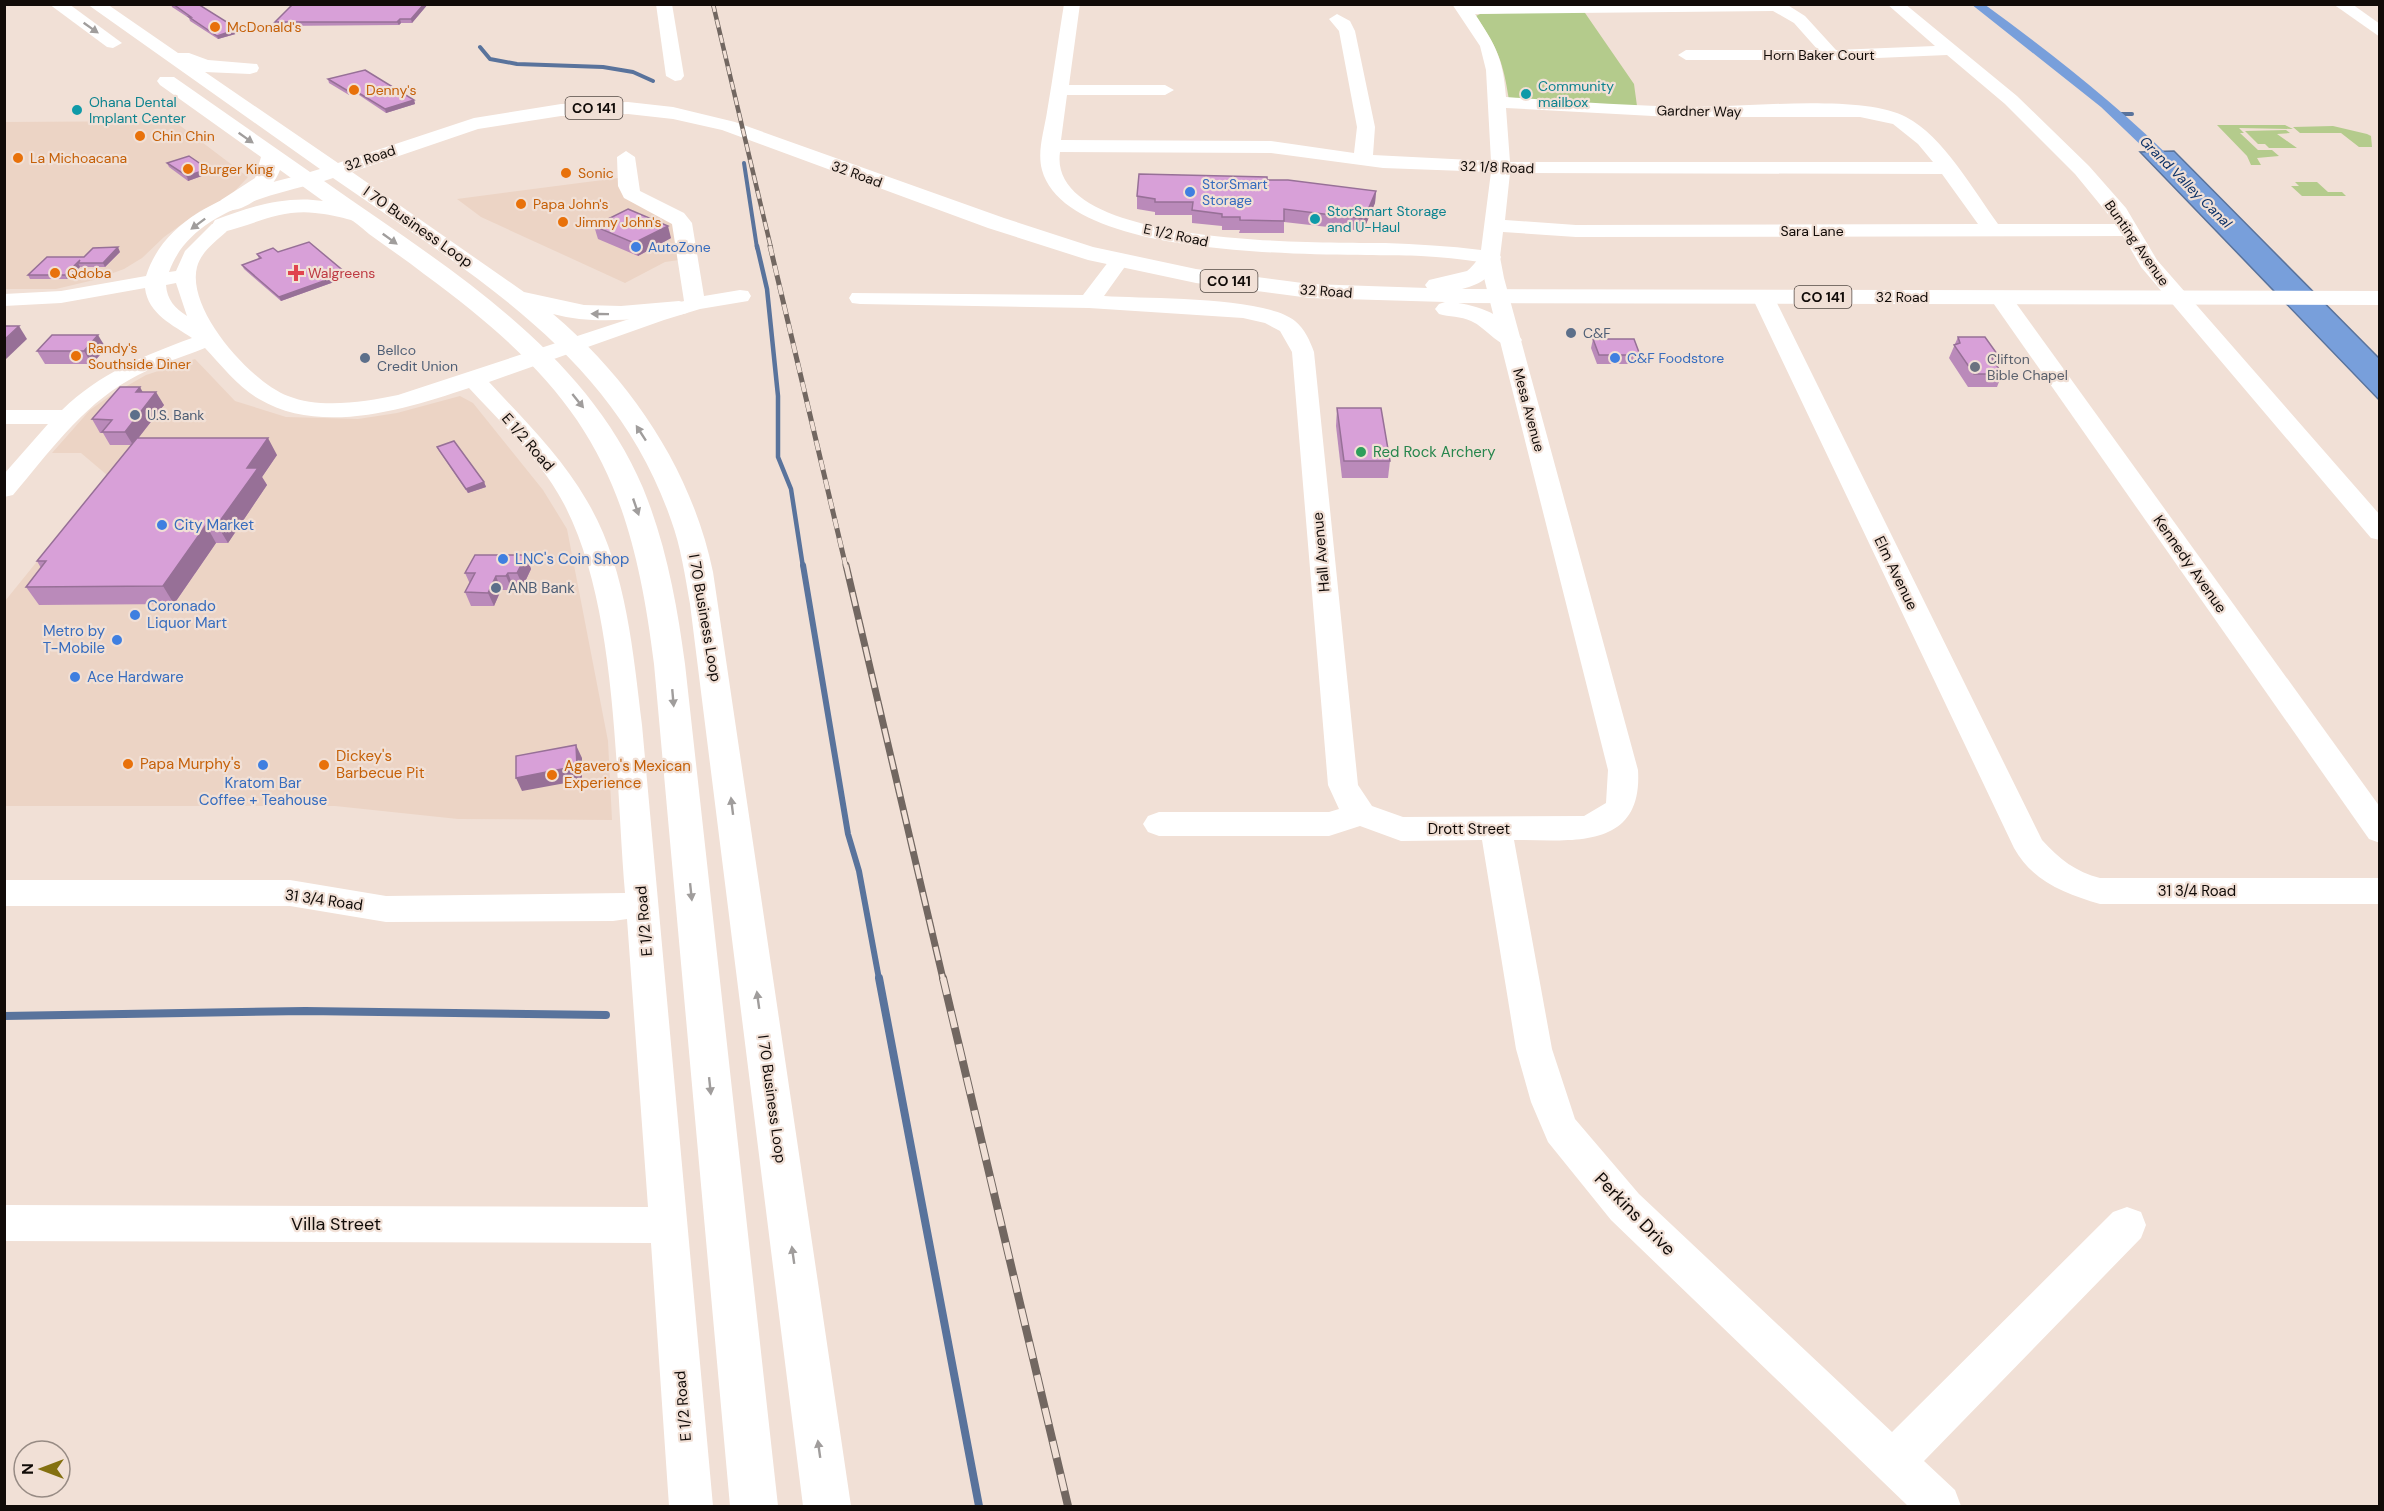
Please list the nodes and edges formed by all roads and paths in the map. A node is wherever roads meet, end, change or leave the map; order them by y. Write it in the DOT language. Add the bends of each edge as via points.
graph roads {
  1 [pos="57,4"];
  2 [pos="95,4"];
  3 [pos="664,4"];
  4 [pos="1072,4"];
  5 [pos="1895,4"];
  6 [pos="1461,7"];
  7 [pos="2346,8"];
  8 [pos="2379,12"];
  9 [pos="1337,19"];
  10 [pos="2379,32"];
  11 [pos="143,39"];
  12 [pos="1951,50"];
  13 [pos="125,52"];
  14 [pos="1686,55"];
  15 [pos="1831,55"];
  16 [pos="250,68"];
  17 [pos="154,72"];
  18 [pos="675,76"];
  19 [pos="207,82"];
  20 [pos="173,86"];
  21 [pos="1059,90"];
  22 [pos="1165,90"];
  23 [pos="226,94"];
  24 [pos="1499,102"];
  25 [pos="271,126"];
  26 [pos="434,136"];
  27 [pos="1050,146"];
  28 [pos="272,155"];
  29 [pos="626,157"];
  30 [pos="1363,159"];
  31 [pos="1501,167"];
  32 [pos="1945,168"];
  33 [pos="336,170"];
  34 [pos="310,179"];
  35 [pos="374,197"];
  36 [pos="226,215"];
  37 [pos="369,223"];
  38 [pos="1494,225"];
  39 [pos="2130,230"];
  40 [pos="1993,232"];
  41 [pos="178,241"];
  42 [pos="1490,257"];
  43 [pos="1119,261"];
  44 [pos="184,275"];
  45 [pos="156,281"];
  46 [pos="500,285"];
  47 [pos="1340,293"];
  48 [pos="740,296"];
  49 [pos="61,297"];
  50 [pos="1499,297"];
  51 [pos="1580,297"];
  52 [pos="1763,297"];
  53 [pos="2000,297"];
  54 [pos="860,298"];
  55 [pos="2178,298"];
  56 [pos="2379,298"];
  57 [pos="4,300"];
  58 [pos="1089,302"];
  59 [pos="687,306"];
  60 [pos="174,317"];
  61 [pos="209,339"];
  62 [pos="1510,340"];
  63 [pos="557,351"];
  64 [pos="474,379"];
  65 [pos="4,417"];
  66 [pos="69,417"];
  67 [pos="4,490"];
  68 [pos="2379,532"];
  69 [pos="1361,814"];
  70 [pos="1613,817"];
  71 [pos="1159,824"];
  72 [pos="1496,829"];
  73 [pos="2379,831"];
  74 [pos="2030,848"];
  75 [pos="2379,891"];
  76 [pos="4,893"];
  77 [pos="643,903"];
  78 [pos="4,1223"];
  79 [pos="667,1225"];
  80 [pos="2127,1225"];
  81 [pos="1893,1462"];
  82 [pos="691,1506"];
  83 [pos="754,1506"];
  84 [pos="827,1506"];
  85 [pos="1939,1506"];
  1 -- 13 [label="main road, one-way"];
  2 -- 11 [label="main road, I 70 Business Loop"];
  3 -- 18 [label="street"];
  4 -- 21 [label="street, E 1/2 Road"];
  5 -- 12 [label="street, Bunting Avenue"];
  6 -- 15 [label="street" via="1775,6 1787,9"];
  6 -- 24 [label="street, Mesa Avenue" via="1488,46"];
  7 -- 8 [label="street"];
  7 -- 10 [label="street"];
  9 -- 30 [label="street" via="1347,31 1366,127"];
  11 -- 16 [label="main road" via="196,64"];
  11 -- 19 [label="main road, I 70 Business Loop"];
  12 -- 15 [label="street, Horn Baker Court"];
  12 -- 39 [label="street, Bunting Avenue" via="2011,100 2082,170"];
  14 -- 15 [label="street, Horn Baker Court"];
  16 -- 19 [label="main road"];
  16 -- 23 [label="main road"];
  17 -- 20 [label="main road, I 70 Business Loop"];
  19 -- 20 [label="main road"];
  19 -- 23 [label="main road, I 70 Business Loop"];
  20 -- 28 [label="main road, I 70 Business Loop, one-way"];
  21 -- 22 [label="street"];
  21 -- 27 [label="street, E 1/2 Road"];
  23 -- 25 [label="main road, I 70 Business Loop"];
  24 -- 31 [label="street, Mesa Avenue"];
  24 -- 32 [label="street, Gardner Way" via="1693,112 1861,112 1899,120 1917,134"];
  25 -- 26 [label="main road" via="318,144 339,147"];
  25 -- 33 [label="main road, I 70 Business Loop"];
  26 -- 33 [label="main road, 32 Road / CO 141"];
  26 -- 35 [label="main road" via="381,173"];
  26 -- 43 [label="main road, 32 Road / CO 141" via="474,124 561,110 628,108 673,113 728,126 1031,235"];
  27 -- 30 [label="street, 32 1/8 Road" via="1242,146"];
  27 -- 42 [label="street, E 1/2 Road" via="1051,171 1061,190 1089,210 1129,225 1236,246 1422,250"];
  28 -- 34 [label="main road, I 70 Business Loop"];
  28 -- 36 [label="main road" via="267,179"];
  29 -- 59 [label="street" via="631,193 678,217 682,223"];
  30 -- 31 [label="street, 32 1/8 Road"];
  31 -- 32 [label="street, 32 1/8 Road"];
  31 -- 38 [label="street, Mesa Avenue"];
  32 -- 40 [label="street"];
  33 -- 34 [label="main road, 32 Road / CO 141"];
  33 -- 35 [label="main road, I 70 Business Loop"];
  34 -- 36 [label="street, 32 Road" via="304,186"];
  34 -- 37 [label="main road, I 70 Business Loop"];
  35 -- 46 [label="main road, I 70 Business Loop"];
  36 -- 37 [label="main road" via="301,204 330,208"];
  36 -- 41 [label="street, 32 Road, one-way" via="200,222"];
  36 -- 44 [label="street, 32 Road" via="197,249"];
  37 -- 63 [label="main road, I 70 Business Loop, one-way" via="459,289"];
  38 -- 40 [label="street, Sara Lane" via="1576,231"];
  38 -- 42 [label="street, Mesa Avenue"];
  39 -- 40 [label="street, Sara Lane"];
  39 -- 55 [label="street, Bunting Avenue" via="2148,263"];
  41 -- 45 [label="street, 32 Road" via="162,261"];
  41 -- 49 [label="street" via="120,277"];
  42 -- 47 [label="main road" via="1484,270 1469,281 1438,285 1378,283"];
  42 -- 50 [label="street, Mesa Avenue"];
  43 -- 47 [label="main road, 32 Road / CO 141" via="1237,282"];
  43 -- 58 [label="street"];
  44 -- 45 [label="street"];
  44 -- 61 [label="street" via="188,297"];
  45 -- 49 [label="street"];
  45 -- 60 [label="street" via="159,302"];
  59 -- 46 [label="main road, one-way" via="610,314 577,313 552,308"];
  46 -- 63 [label="main road, I 70 Business Loop"];
  47 -- 50 [label="main road, 32 Road / CO 141"];
  47 -- 62 [label="main road" via="1409,308 1474,313 1492,321"];
  48 -- 59 [label="street"];
  49 -- 57 [label="street"];
  49 -- 60 [label="street" via="123,299"];
  50 -- 51 [label="main road, 32 Road / CO 141"];
  50 -- 62 [label="street, Mesa Avenue"];
  51 -- 52 [label="main road, 32 Road / CO 141"];
  51 -- 62 [label="main road" via="1521,317"];
  52 -- 53 [label="main road, 32 Road / CO 141"];
  52 -- 74 [label="street, Elm Avenue"];
  53 -- 55 [label="main road, 32 Road / CO 141"];
  53 -- 73 [label="street, Kennedy Avenue"];
  54 -- 58 [label="street"];
  55 -- 56 [label="main road, 32 Road / CO 141"];
  55 -- 68 [label="street, Bunting Avenue"];
  58 -- 69 [label="street, Hall Avenue" via="1243,311 1267,316 1298,334 1303,352 1343,785"];
  59 -- 63 [label="street"];
  60 -- 61 [label="street"];
  61 -- 64 [label="street" via="254,387 275,400 302,407 381,405"];
  61 -- 66 [label="street" via="123,373"];
  62 -- 70 [label="street, Mesa Avenue" via="1623,770 1622,804"];
  63 -- 64 [label="street"];
  63 -- 83 [label="main road, I 70 Business Loop, one-way" via="634,499 664,615"];
  84 -- 63 [label="main road, I 70 Business Loop, one-way" via="720,706 697,565 685,520 652,450 612,390"];
  64 -- 77 [label="street, E 1/2 Road" via="576,502 599,557 625,712"];
  65 -- 66 [label="street"];
  66 -- 67 [label="street"];
  69 -- 71 [label="street" via="1329,824"];
  69 -- 72 [label="street, Drott Street" via="1401,829"];
  70 -- 72 [label="street, Drott Street" via="1584,828"];
  72 -- 81 [label="street, Perkins Drive" via="1534,1049 1561,1130 1625,1207"];
  74 -- 75 [label="street, 31 3/4 Road" via="2069,883 2100,891"];
  76 -- 77 [label="street, 31 3/4 Road" via="290,893 386,909 613,908"];
  77 -- 79 [label="street, E 1/2 Road"];
  78 -- 79 [label="street, Villa Street"];
  79 -- 82 [label="street, E 1/2 Road"];
  80 -- 81 [label="street"];
  81 -- 85 [label="street, Perkins Drive"];
}
